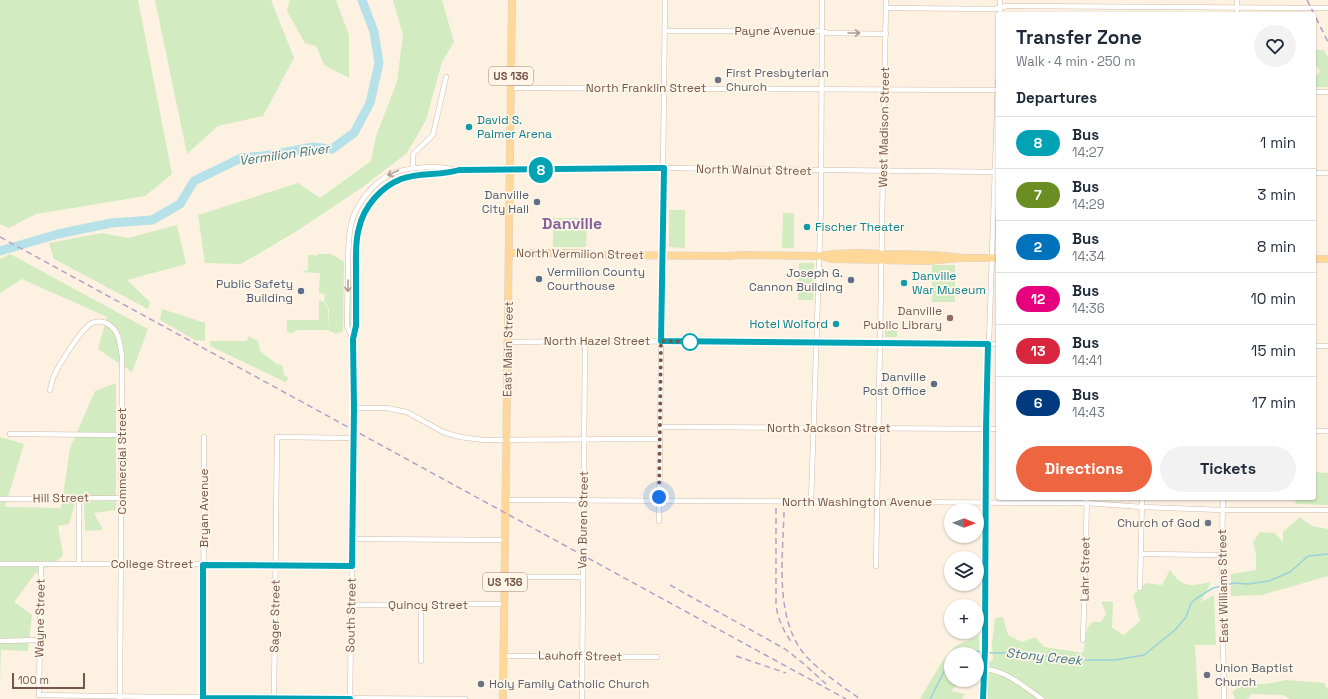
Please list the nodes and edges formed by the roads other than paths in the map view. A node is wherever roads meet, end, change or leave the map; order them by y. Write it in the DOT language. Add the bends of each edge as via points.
graph roads {
  1 [pos="512,0"];
  2 [pos="665,0"];
  3 [pos="822,0"];
  4 [pos="886,0"];
  5 [pos="1000,0"];
  6 [pos="1237,0"];
  7 [pos="1237,7"];
  8 [pos="886,8"];
  9 [pos="1000,8"];
  10 [pos="1328,8"];
  11 [pos="1000,12"];
  12 [pos="1237,12"];
  13 [pos="665,31"];
  14 [pos="822,32"];
  15 [pos="886,34"];
  16 [pos="446,77"];
  17 [pos="511,88"];
  18 [pos="664,88"];
  19 [pos="821,89"];
  20 [pos="884,89"];
  21 [pos="996,90"];
  22 [pos="1316,92"];
  23 [pos="1328,92"];
  24 [pos="413,168"];
  25 [pos="664,168"];
  26 [pos="459,170"];
  27 [pos="509,170"];
  28 [pos="821,171"];
  29 [pos="883,171"];
  30 [pos="996,172"];
  31 [pos="1316,173"];
  32 [pos="1328,174"];
  33 [pos="996,215"];
  34 [pos="509,253"];
  35 [pos="662,255"];
  36 [pos="819,256"];
  37 [pos="882,257"];
  38 [pos="995,258"];
  39 [pos="1316,259"];
  40 [pos="1328,259"];
  41 [pos="353,339"];
  42 [pos="585,341"];
  43 [pos="661,341"];
  44 [pos="508,342"];
  45 [pos="816,343"];
  46 [pos="880,344"];
  47 [pos="988,344"];
  48 [pos="996,344"];
  49 [pos="1316,346"];
  50 [pos="1328,346"];
  51 [pos="50,390"];
  52 [pos="354,408"];
  53 [pos="660,427"];
  54 [pos="813,428"];
  55 [pos="879,428"];
  56 [pos="986,429"];
  57 [pos="996,429"];
  58 [pos="1316,431"];
  59 [pos="1328,431"];
  60 [pos="10,434"];
  61 [pos="122,435"];
  62 [pos="204,437"];
  63 [pos="353,438"];
  64 [pos="660,439"];
  65 [pos="507,440"];
  66 [pos="584,440"];
  67 [pos="79,498"];
  68 [pos="122,498"];
  69 [pos="0,499"];
  70 [pos="506,500"];
  71 [pos="583,500"];
  72 [pos="1087,500"];
  73 [pos="1142,500"];
  74 [pos="1223,500"];
  75 [pos="659,501"];
  76 [pos="811,502"];
  77 [pos="877,502"];
  78 [pos="985,502"];
  79 [pos="1142,507"];
  80 [pos="1222,510"];
  81 [pos="1328,510"];
  82 [pos="659,521"];
  83 [pos="353,539"];
  84 [pos="505,540"];
  85 [pos="1141,554"];
  86 [pos="1222,556"];
  87 [pos="0,564"];
  88 [pos="79,564"];
  89 [pos="122,564"];
  90 [pos="41,565"];
  91 [pos="203,565"];
  92 [pos="276,565"];
  93 [pos="352,566"];
  94 [pos="876,566"];
  95 [pos="505,577"];
  96 [pos="582,577"];
  97 [pos="1140,588"];
  98 [pos="505,604"];
  99 [pos="352,605"];
  100 [pos="422,605"];
  101 [pos="0,640"];
  102 [pos="39,640"];
  103 [pos="1083,640"];
  104 [pos="504,656"];
  105 [pos="582,657"];
  106 [pos="656,657"];
  107 [pos="421,661"];
  108 [pos="985,669"];
  109 [pos="120,698"];
  110 [pos="203,698"];
  111 [pos="274,698"];
  112 [pos="350,699"];
  113 [pos="465,699"];
  114 [pos="503,699"];
  115 [pos="582,699"];
  116 [pos="983,699"];
  117 [pos="1042,699"];
  118 [pos="1224,699"];
  1 -- 17 [label="main road, East Main Street / US 136"];
  2 -- 13 [label="street"];
  3 -- 14 [label="street"];
  4 -- 8 [label="street, West Madison Street"];
  5 -- 9 [label="street"];
  6 -- 7 [label="street"];
  7 -- 9 [label="street"];
  7 -- 10 [label="street"];
  7 -- 12 [label="street"];
  8 -- 9 [label="street"];
  8 -- 15 [label="street, West Madison Street"];
  9 -- 11 [label="street"];
  13 -- 14 [label="street, Payne Avenue"];
  13 -- 18 [label="street"];
  14 -- 15 [label="street, Payne Avenue, one-way"];
  14 -- 19 [label="street"];
  15 -- 20 [label="street, West Madison Street"];
  16 -- 24 [label="street" via="432,134 413,154"];
  17 -- 18 [label="street, North Franklin Street"];
  17 -- 27 [label="main road, East Main Street / US 136"];
  18 -- 19 [label="street, North Franklin Street"];
  18 -- 25 [label="street"];
  19 -- 20 [label="street, North Franklin Street"];
  19 -- 28 [label="street"];
  20 -- 21 [label="street, North Franklin Street"];
  20 -- 29 [label="street, West Madison Street"];
  22 -- 23 [label="street"];
  24 -- 26 [label="street, South Street" via="448,167"];
  24 -- 41 [label="street, South Street, one-way" via="400,170 380,180 358,206 351,224 347,326"];
  25 -- 27 [label="street, North Walnut Street"];
  25 -- 28 [label="street, North Walnut Street"];
  25 -- 35 [label="street"];
  26 -- 27 [label="street, North Walnut Street"];
  26 -- 41 [label="street, South Street" via="448,174 401,179 386,187 367,208 358,228 356,326"];
  27 -- 34 [label="main road, East Main Street / US 136"];
  28 -- 29 [label="street, North Walnut Street"];
  28 -- 36 [label="street"];
  29 -- 30 [label="street, North Walnut Street"];
  29 -- 37 [label="street, West Madison Street"];
  31 -- 32 [label="street"];
  33 -- 38 [label="street"];
  34 -- 35 [label="main road, North Vermilion Street"];
  34 -- 44 [label="main road, East Main Street / US 136"];
  35 -- 36 [label="main road, North Vermilion Street"];
  35 -- 43 [label="street"];
  36 -- 37 [label="main road, North Vermilion Street" via="832,253"];
  36 -- 45 [label="street"];
  37 -- 38 [label="main road, North Vermilion Street" via="942,255"];
  37 -- 46 [label="street, West Madison Street"];
  38 -- 47 [label="street"];
  39 -- 40 [label="main road"];
  41 -- 52 [label="street, South Street"];
  42 -- 43 [label="street, North Hazel Street"];
  42 -- 44 [label="street, North Hazel Street"];
  42 -- 66 [label="street, Van Buren Street"];
  43 -- 45 [label="street, North Hazel Street"];
  43 -- 53 [label="street"];
  44 -- 65 [label="main road, East Main Street / US 136"];
  45 -- 46 [label="street, North Hazel Street"];
  45 -- 54 [label="street"];
  46 -- 47 [label="street, North Hazel Street"];
  46 -- 55 [label="street, West Madison Street"];
  47 -- 48 [label="street, North Hazel Street"];
  47 -- 56 [label="street"];
  49 -- 50 [label="street"];
  51 -- 61 [label="street, Commercial Street" via="60,364 83,331 94,322 103,321 112,326 118,337 122,356"];
  52 -- 63 [label="street, South Street"];
  52 -- 65 [label="street" via="387,408 407,412 443,432 460,437"];
  53 -- 54 [label="street, North Jackson Street"];
  53 -- 64 [label="street"];
  54 -- 55 [label="street, North Jackson Street"];
  54 -- 76 [label="street"];
  55 -- 56 [label="street, North Jackson Street"];
  55 -- 77 [label="street, West Madison Street"];
  56 -- 57 [label="street, North Jackson Street"];
  56 -- 78 [label="street"];
  58 -- 59 [label="street"];
  60 -- 61 [label="street"];
  61 -- 68 [label="street, Commercial Street"];
  62 -- 91 [label="street, Bryan Avenue"];
  63 -- 83 [label="street, South Street"];
  63 -- 92 [label="street, Sager Street" via="277,437"];
  64 -- 66 [label="street"];
  64 -- 75 [label="street"];
  65 -- 66 [label="street"];
  65 -- 70 [label="main road, East Main Street / US 136"];
  66 -- 71 [label="street, Van Buren Street"];
  67 -- 68 [label="street, Hill Street"];
  67 -- 69 [label="street, Hill Street"];
  67 -- 88 [label="street"];
  68 -- 89 [label="street, Commercial Street"];
  70 -- 71 [label="street, North Washington Avenue"];
  70 -- 84 [label="main road, East Main Street / US 136"];
  71 -- 75 [label="street, North Washington Avenue"];
  71 -- 96 [label="street, Van Buren Street"];
  72 -- 78 [label="street, North Washington Avenue"];
  72 -- 79 [label="street, North Washington Avenue"];
  72 -- 103 [label="street, Lahr Street"];
  73 -- 79 [label="street"];
  74 -- 80 [label="street, East Williams Street"];
  75 -- 76 [label="street, North Washington Avenue"];
  75 -- 82 [label="street"];
  76 -- 77 [label="street, North Washington Avenue"];
  77 -- 78 [label="street, North Washington Avenue"];
  77 -- 94 [label="street, West Madison Street"];
  78 -- 108 [label="street"];
  79 -- 80 [label="street, North Washington Avenue"];
  79 -- 85 [label="street"];
  80 -- 81 [label="street, North Washington Avenue"];
  80 -- 86 [label="street, East Williams Street"];
  83 -- 84 [label="street"];
  83 -- 93 [label="street, South Street"];
  84 -- 95 [label="main road, East Main Street / US 136"];
  85 -- 86 [label="street"];
  85 -- 97 [label="street"];
  86 -- 118 [label="street, East Williams Street"];
  87 -- 90 [label="street, College Street"];
  88 -- 89 [label="street, College Street"];
  88 -- 90 [label="street, College Street"];
  89 -- 91 [label="street, College Street"];
  89 -- 109 [label="street, Commercial Street"];
  90 -- 102 [label="street, Wayne Street"];
  91 -- 92 [label="street, College Street"];
  91 -- 110 [label="street, Bryan Avenue"];
  92 -- 93 [label="street, College Street"];
  92 -- 111 [label="street, Sager Street"];
  93 -- 99 [label="street, South Street"];
  95 -- 96 [label="street"];
  95 -- 98 [label="main road, East Main Street / US 136"];
  96 -- 105 [label="street, Van Buren Street"];
  98 -- 100 [label="street, Quincy Street"];
  98 -- 104 [label="main road, East Main Street / US 136"];
  99 -- 100 [label="street, Quincy Street"];
  99 -- 112 [label="street, South Street"];
  100 -- 107 [label="street"];
  101 -- 102 [label="street"];
  102 -- 109 [label="street, Wayne Street" via="39,695"];
  104 -- 105 [label="street, Lauhoff Street"];
  104 -- 114 [label="main road, East Main Street / US 136"];
  105 -- 106 [label="street, Lauhoff Street"];
  105 -- 115 [label="street, Van Buren Street"];
  108 -- 116 [label="street"];
  108 -- 117 [label="street" via="1006,675"];
  109 -- 110 [label="street"];
  110 -- 111 [label="street"];
  111 -- 112 [label="street"];
  112 -- 113 [label="street"];
}
